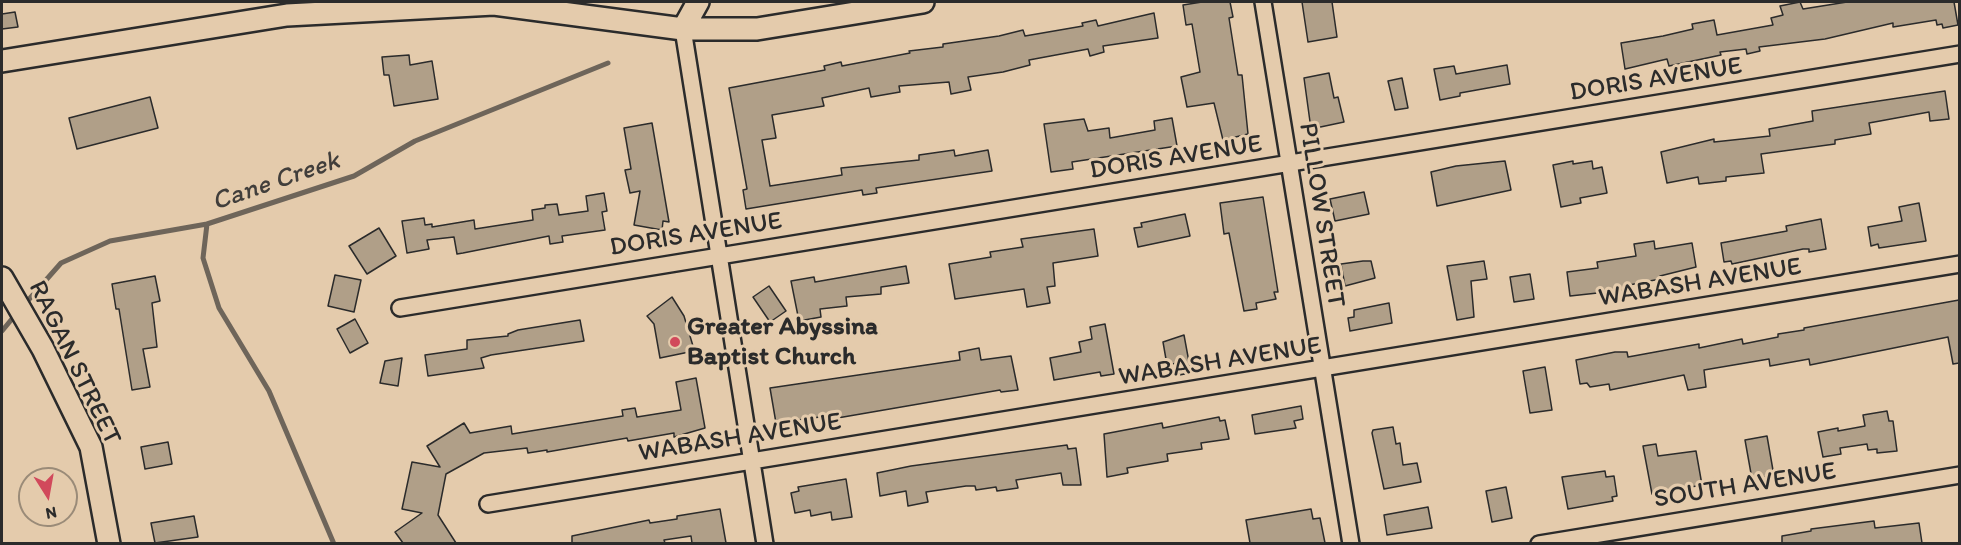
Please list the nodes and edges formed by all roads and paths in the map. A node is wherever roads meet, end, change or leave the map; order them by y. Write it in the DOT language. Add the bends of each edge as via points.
graph roads {
  1 [pos="698,2"];
  2 [pos="923,2"];
  3 [pos="1263,2"];
  4 [pos="495,3"];
  5 [pos="286,8"];
  6 [pos="683,29"];
  7 [pos="1959,54"];
  8 [pos="2,61"];
  9 [pos="1288,165"];
  10 [pos="717,256"];
  11 [pos="1959,264"];
  12 [pos="2,278"];
  13 [pos="400,308"];
  14 [pos="1322,370"];
  15 [pos="752,460"];
  16 [pos="1959,475"];
  17 [pos="488,504"];
  18 [pos="109,543"];
  19 [pos="765,543"];
  20 [pos="1351,543"];
  21 [pos="1539,543"];
  1 -- 6 [label="main road"];
  2 -- 6 [label="main road" via="757,29"];
  3 -- 9 [label="street, PILLOW STREET"];
  4 -- 5 [label="main road"];
  4 -- 6 [label="main road"];
  5 -- 8 [label="main road"];
  6 -- 10 [label="street"];
  7 -- 9 [label="street, DORIS AVENUE"];
  9 -- 10 [label="street, DORIS AVENUE"];
  9 -- 14 [label="street, PILLOW STREET"];
  10 -- 13 [label="street, DORIS AVENUE"];
  10 -- 15 [label="street"];
  11 -- 14 [label="street, WABASH AVENUE"];
  12 -- 18 [label="main road, RAGAN STREET" via="91,447"];
  14 -- 15 [label="street, WABASH AVENUE"];
  14 -- 20 [label="street, PILLOW STREET"];
  15 -- 17 [label="street, WABASH AVENUE"];
  15 -- 19 [label="street"];
  16 -- 21 [label="street, SOUTH AVENUE"];
}
